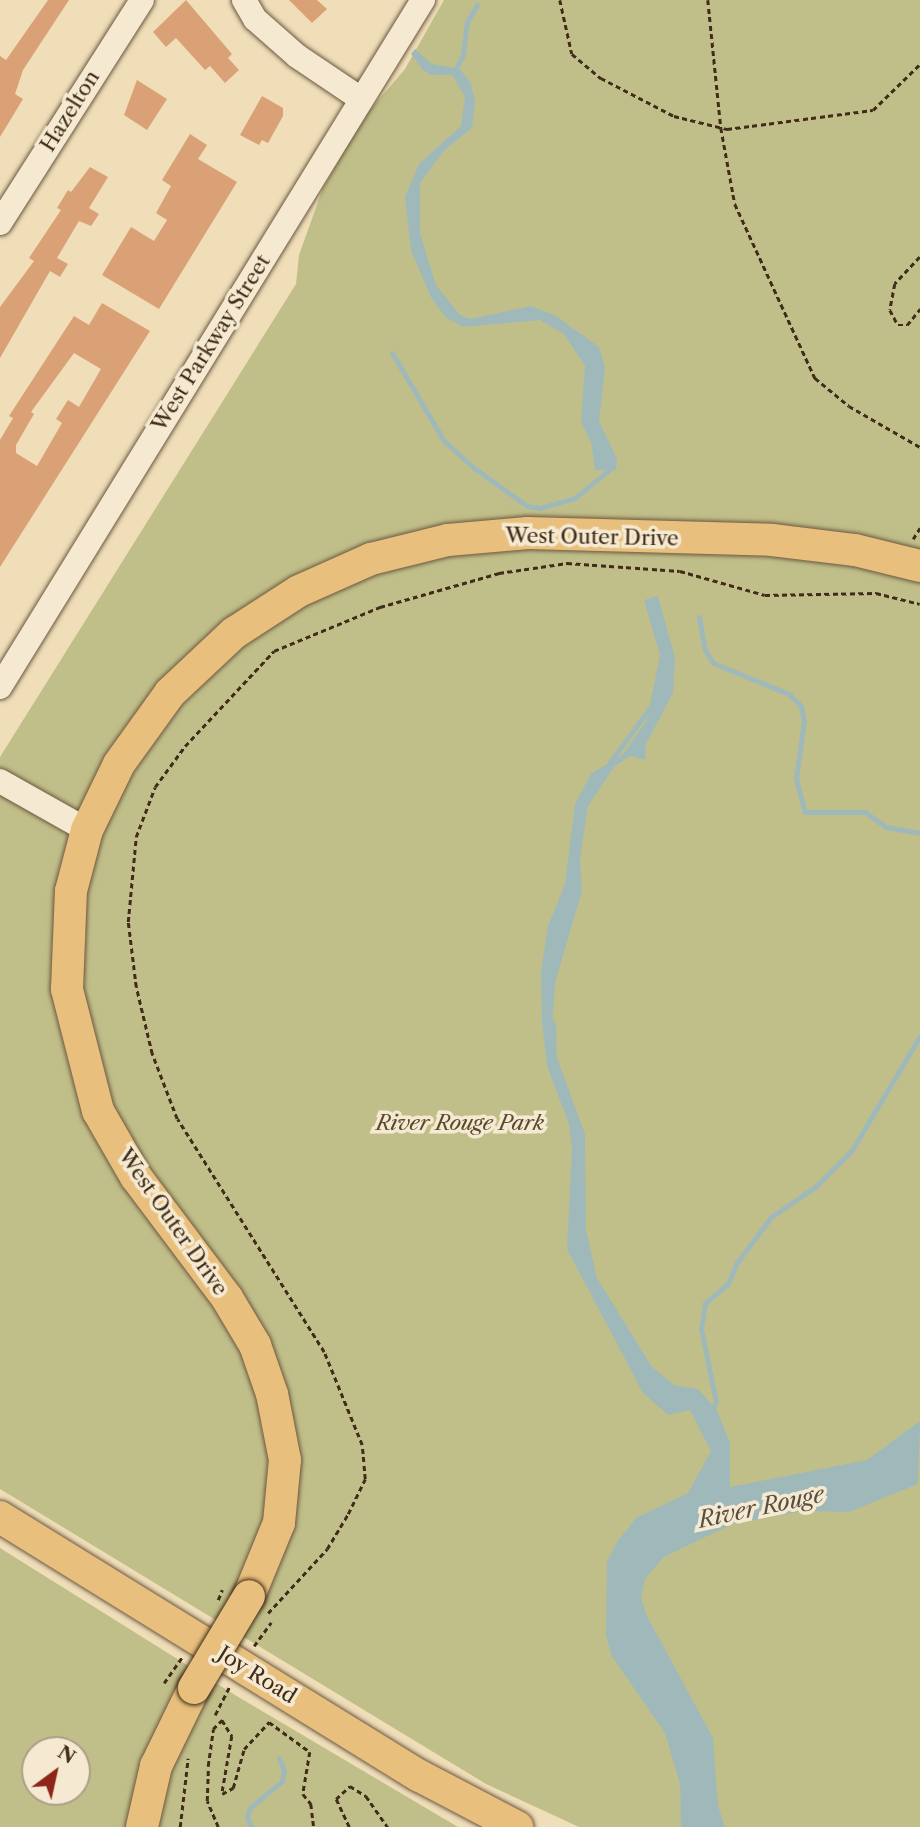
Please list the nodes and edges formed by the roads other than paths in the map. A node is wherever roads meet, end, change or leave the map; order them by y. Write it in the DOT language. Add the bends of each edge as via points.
graph roads {
  1 [pos="142,0"];
  2 [pos="244,0"];
  3 [pos="423,0"];
  4 [pos="361,99"];
  5 [pos="0,223"];
  6 [pos="920,566"];
  7 [pos="0,687"];
  8 [pos="0,781"];
  9 [pos="87,830"];
  10 [pos="0,1517"];
  11 [pos="142,1827"];
  12 [pos="517,1827"];
  1 -- 5 [label="street, Hazelton"];
  2 -- 4 [label="street" via="255,19 297,55"];
  3 -- 4 [label="street, West Parkway Street"];
  4 -- 7 [label="street, West Parkway Street"];
  6 -- 9 [label="main road, West Outer Drive" via="855,550 772,540 528,533 448,540 370,559 299,590 234,633 170,693 119,764"];
  8 -- 9 [label="street"];
  9 -- 11 [label="main road, West Outer Drive, bridge" via="71,891 67,989 98,1111 136,1177 227,1298 254,1345 272,1394 285,1460 279,1523 257,1606 194,1688 156,1766"];
  10 -- 12 [label="main road, Joy Road" via="419,1776"];
}
